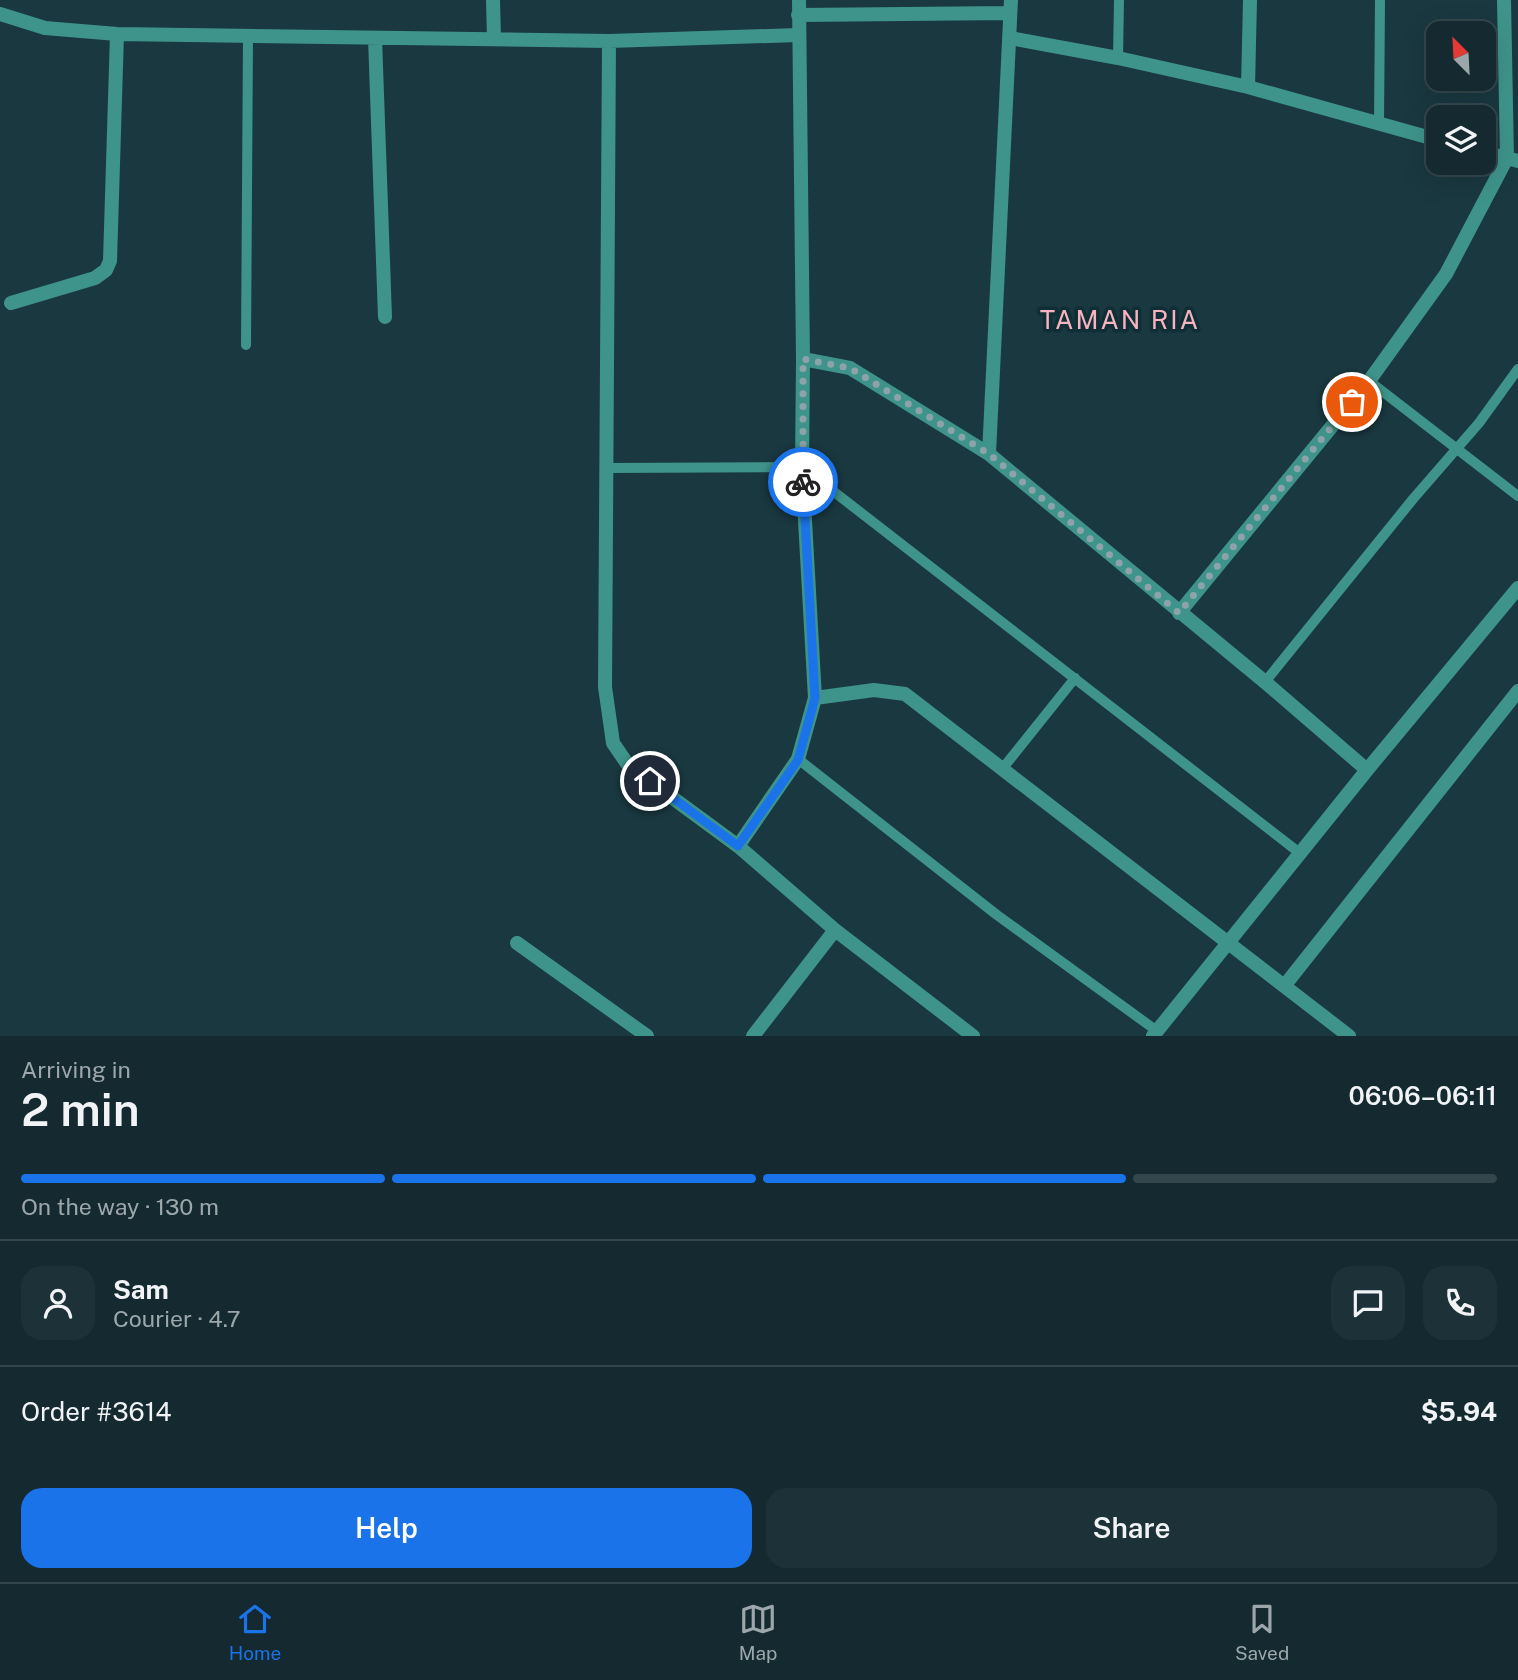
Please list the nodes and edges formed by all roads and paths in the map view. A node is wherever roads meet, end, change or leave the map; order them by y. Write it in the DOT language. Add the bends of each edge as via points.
graph roads {
  1 [pos="493,0"];
  2 [pos="799,0"];
  3 [pos="1119,0"];
  4 [pos="1250,0"];
  5 [pos="1380,0"];
  6 [pos="1504,0"];
  7 [pos="1011,6"];
  8 [pos="0,14"];
  9 [pos="798,15"];
  10 [pos="117,34"];
  11 [pos="798,35"];
  12 [pos="248,36"];
  13 [pos="376,38"];
  14 [pos="1010,38"];
  15 [pos="494,39"];
  16 [pos="609,41"];
  17 [pos="1118,58"];
  18 [pos="1248,87"];
  19 [pos="1378,124"];
  20 [pos="1426,137"];
  21 [pos="1512,159"];
  22 [pos="11,303"];
  23 [pos="385,317"];
  24 [pos="246,345"];
  25 [pos="803,359"];
  26 [pos="1518,369"];
  27 [pos="1369,381"];
  28 [pos="1456,449"];
  29 [pos="989,454"];
  30 [pos="802,467"];
  31 [pos="607,468"];
  32 [pos="1518,496"];
  33 [pos="1518,588"];
  34 [pos="1179,613"];
  35 [pos="1075,678"];
  36 [pos="1265,682"];
  37 [pos="1518,691"];
  38 [pos="815,698"];
  39 [pos="798,760"];
  40 [pos="1003,768"];
  41 [pos="1367,770"];
  42 [pos="738,846"];
  43 [pos="1301,853"];
  44 [pos="835,930"];
  45 [pos="1229,942"];
  46 [pos="517,943"];
  47 [pos="1285,985"];
  48 [pos="1155,1034"];
  49 [pos="647,1036"];
  50 [pos="753,1036"];
  51 [pos="973,1036"];
  52 [pos="1349,1036"];
  1 -- 15 [label="street"];
  2 -- 9 [label="street"];
  3 -- 17 [label="lane"];
  4 -- 18 [label="street"];
  5 -- 19 [label="lane"];
  6 -- 21 [label="street"];
  7 -- 9 [label="street"];
  7 -- 14 [label="street"];
  8 -- 10 [label="street" via="45,28"];
  9 -- 11 [label="street"];
  10 -- 12 [label="street"];
  10 -- 22 [label="street" via="110,261 95,278"];
  11 -- 16 [label="street"];
  11 -- 25 [label="street"];
  12 -- 13 [label="street"];
  12 -- 24 [label="lane"];
  13 -- 15 [label="street"];
  13 -- 23 [label="street"];
  14 -- 17 [label="street"];
  14 -- 29 [label="street"];
  15 -- 16 [label="street"];
  16 -- 31 [label="street"];
  17 -- 18 [label="street"];
  18 -- 19 [label="street"];
  19 -- 20 [label="street"];
  21 -- 27 [label="street" via="1446,274"];
  25 -- 29 [label="street" via="850,368"];
  25 -- 30 [label="street"];
  26 -- 28 [label="lane"];
  27 -- 28 [label="lane"];
  27 -- 34 [label="street"];
  28 -- 32 [label="lane"];
  28 -- 36 [label="lane"];
  29 -- 34 [label="street"];
  30 -- 31 [label="lane"];
  30 -- 35 [label="lane"];
  30 -- 38 [label="street"];
  31 -- 42 [label="street" via="605,687 613,743 628,765"];
  33 -- 41 [label="street"];
  34 -- 36 [label="street"];
  35 -- 40 [label="lane"];
  35 -- 43 [label="lane"];
  36 -- 41 [label="street"];
  37 -- 47 [label="street"];
  38 -- 39 [label="street"];
  38 -- 40 [label="street" via="874,690 905,694"];
  39 -- 42 [label="street"];
  39 -- 48 [label="lane"];
  40 -- 45 [label="street"];
  41 -- 43 [label="street"];
  42 -- 44 [label="street"];
  43 -- 45 [label="street"];
  44 -- 50 [label="street"];
  44 -- 51 [label="street"];
  45 -- 47 [label="street"];
  45 -- 48 [label="street"];
  46 -- 49 [label="street"];
  47 -- 52 [label="street"];
}
